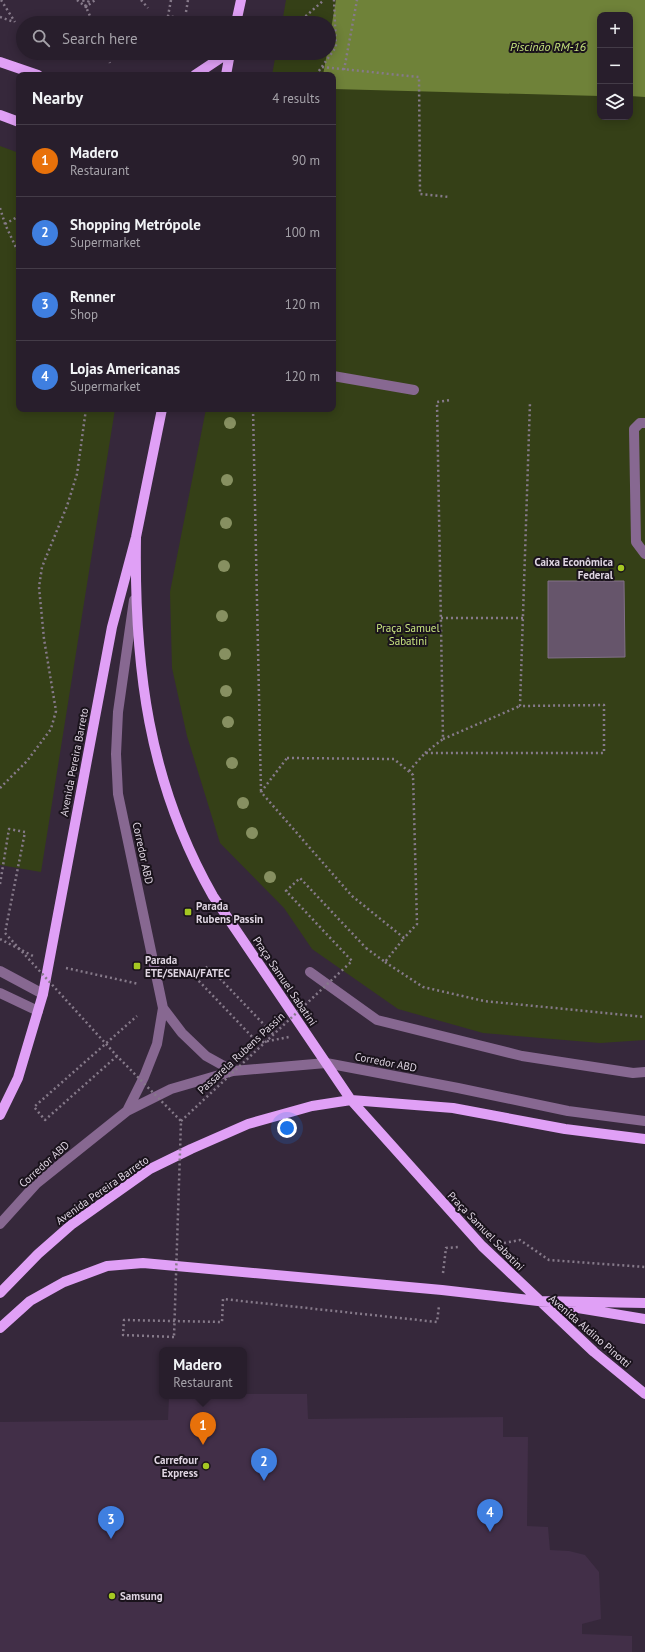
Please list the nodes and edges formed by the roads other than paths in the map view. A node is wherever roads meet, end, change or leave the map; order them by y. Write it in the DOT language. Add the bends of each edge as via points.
graph roads {
  1 [pos="241,0"];
  2 [pos="238,16"];
  3 [pos="218,60"];
  4 [pos="228,60"];
  5 [pos="0,62"];
  6 [pos="29,72"];
  7 [pos="200,72"];
  8 [pos="226,72"];
  9 [pos="0,115"];
  10 [pos="16,121"];
  11 [pos="336,377"];
  12 [pos="414,390"];
  13 [pos="161,412"];
  14 [pos="645,423"];
  15 [pos="136,537"];
  16 [pos="645,554"];
  17 [pos="135,592"];
  18 [pos="0,971"];
  19 [pos="310,972"];
  20 [pos="0,993"];
  21 [pos="43,994"];
  22 [pos="163,1008"];
  23 [pos="38,1011"];
  24 [pos="326,1063"];
  25 [pos="233,1071"];
  26 [pos="645,1072"];
  27 [pos="351,1100"];
  28 [pos="127,1111"];
  29 [pos="0,1115"];
  30 [pos="645,1120"];
  31 [pos="645,1139"];
  32 [pos="0,1224"];
  33 [pos="0,1293"];
  34 [pos="538,1301"];
  35 [pos="645,1303"];
  36 [pos="645,1319"];
  37 [pos="0,1328"];
  38 [pos="645,1394"];
  1 -- 2 [label="main road"];
  3 -- 7 [label="main road"];
  4 -- 8 [label="main road"];
  5 -- 6 [label="main road"];
  9 -- 10 [label="main road"];
  11 -- 12 [label="lane"];
  13 -- 15 [label="main road, Avenida Pereira Barreto"];
  14 -- 16 [label="lane" via="640,423 634,429 636,542"];
  15 -- 17 [label="main road, Praça Samuel Sabatini"];
  15 -- 21 [label="main road, Avenida Pereira Barreto" via="112,626"];
  17 -- 22 [label="lane, Corredor ABD" via="118,712 118,794"];
  17 -- 24 [label="main road, Praça Samuel Sabatini" via="151,732 164,787 178,826 213,896"];
  18 -- 21 [label="lane"];
  19 -- 26 [label="lane" via="377,1020 522,1056 633,1073"];
  20 -- 23 [label="lane"];
  21 -- 23 [label="main road, Avenida Pereira Barreto"];
  22 -- 25 [label="lane" via="182,1034 206,1056"];
  22 -- 28 [label="lane, Corredor ABD" via="157,1044"];
  23 -- 29 [label="main road, Avenida Pereira Barreto" via="18,1078"];
  24 -- 25 [label="lane, Corredor ABD"];
  24 -- 27 [label="main road, Praça Samuel Sabatini"];
  24 -- 30 [label="lane, Corredor ABD" via="568,1111"];
  25 -- 28 [label="lane, Corredor ABD" via="171,1089"];
  27 -- 31 [label="main road, Avenida Pereira Barreto" via="453,1108 565,1129"];
  27 -- 33 [label="main road, Avenida Pereira Barreto" via="312,1106 248,1124 150,1169 71,1225"];
  27 -- 34 [label="main road, Praça Samuel Sabatini" via="482,1246"];
  28 -- 32 [label="lane, Corredor ABD" via="37,1183"];
  34 -- 35 [label="main road"];
  34 -- 36 [label="main road"];
  34 -- 37 [label="main road" via="427,1288 143,1263 107,1266 64,1282 30,1301"];
  34 -- 38 [label="main road, Avenida Aldino Pinotti"];
}
